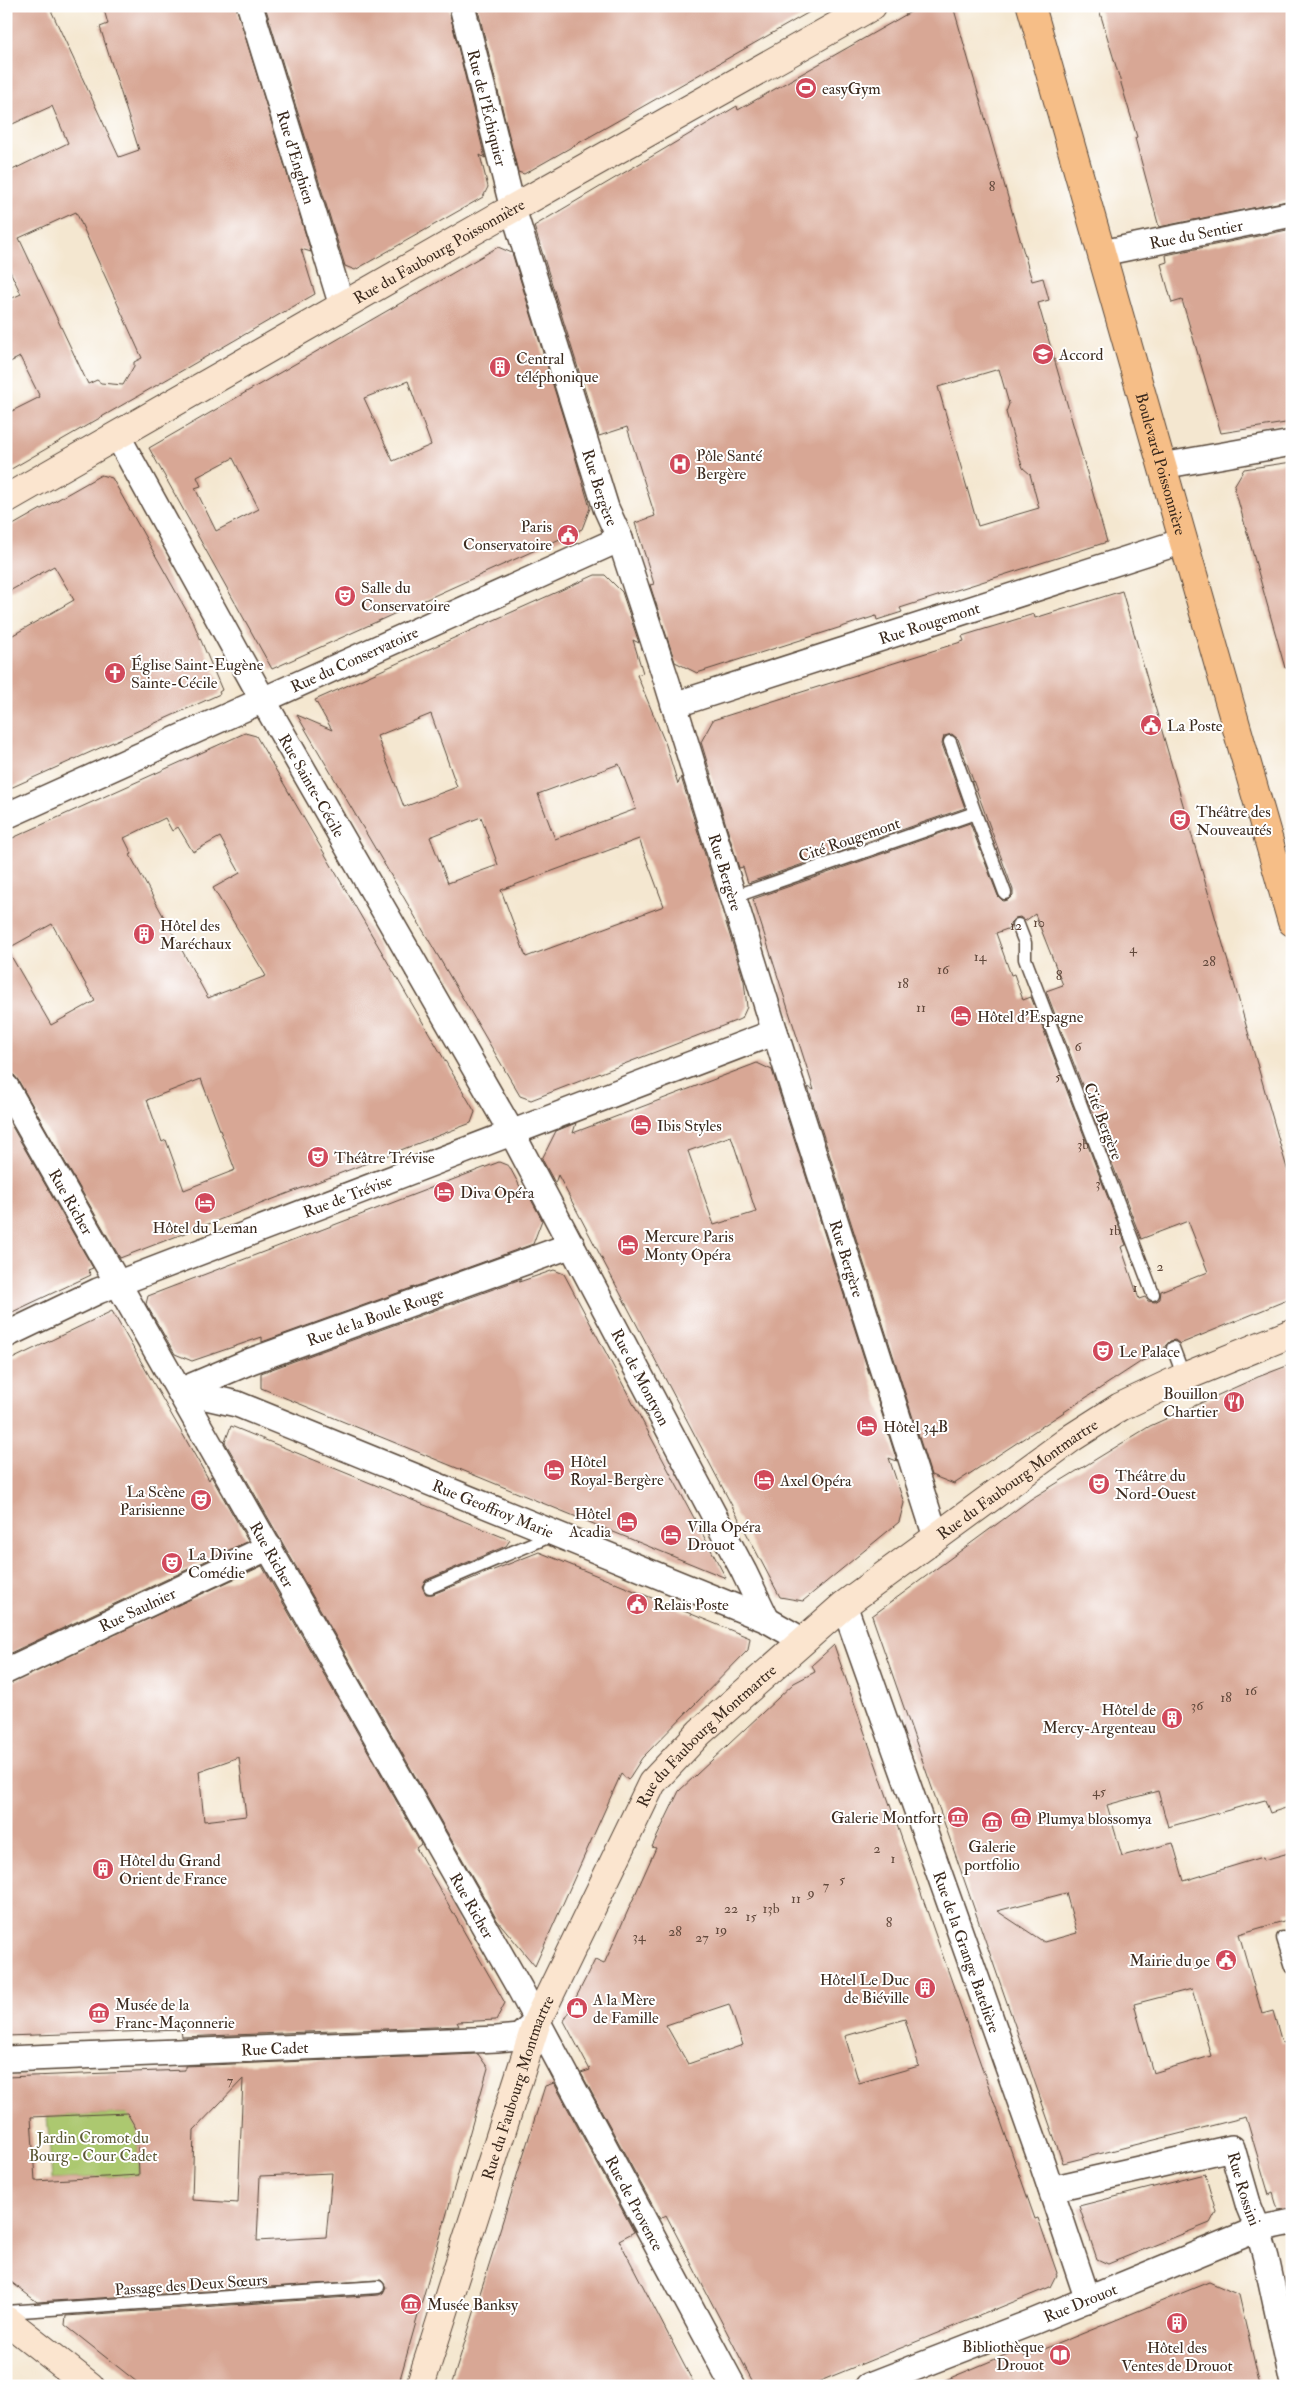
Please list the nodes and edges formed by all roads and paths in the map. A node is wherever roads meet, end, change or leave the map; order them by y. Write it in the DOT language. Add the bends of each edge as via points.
graph roads {
  1 [pos="250,6"];
  2 [pos="462,6"];
  3 [pos="872,6"];
  4 [pos="1031,6"];
  5 [pos="513,209"];
  6 [pos="1292,214"];
  7 [pos="1102,253"];
  8 [pos="342,306"];
  9 [pos="117,435"];
  10 [pos="1292,443"];
  11 [pos="1162,466"];
  12 [pos="6,499"];
  13 [pos="620,539"];
  14 [pos="1183,541"];
  15 [pos="263,700"];
  16 [pos="674,705"];
  17 [pos="950,742"];
  18 [pos="975,813"];
  19 [pos="6,816"];
  20 [pos="1005,893"];
  21 [pos="733,897"];
  22 [pos="1292,922"];
  23 [pos="1018,925"];
  24 [pos="775,1032"];
  25 [pos="6,1087"];
  26 [pos="512,1133"];
  27 [pos="572,1245"];
  28 [pos="119,1284"];
  29 [pos="1153,1294"];
  30 [pos="1292,1333"];
  31 [pos="6,1335"];
  32 [pos="1173,1348"];
  33 [pos="1184,1377"];
  34 [pos="180,1391"];
  35 [pos="555,1534"];
  36 [pos="936,1537"];
  37 [pos="269,1547"];
  38 [pos="430,1587"];
  39 [pos="844,1605"];
  40 [pos="767,1620"];
  41 [pos="802,1640"];
  42 [pos="6,1670"];
  43 [pos="1284,1938"];
  44 [pos="1292,1967"];
  45 [pos="537,2021"];
  46 [pos="6,2059"];
  47 [pos="1051,2189"];
  48 [pos="1292,2222"];
  49 [pos="1258,2229"];
  50 [pos="378,2287"];
  51 [pos="1088,2300"];
  52 [pos="6,2312"];
  53 [pos="6,2320"];
  54 [pos="1292,2379"];
  55 [pos="90,2386"];
  56 [pos="420,2386"];
  57 [pos="733,2386"];
  58 [pos="868,2386"];
  1 -- 8 [label="street, Rue d'Enghien"];
  2 -- 5 [label="street, Rue de l'Échiquier"];
  3 -- 5 [label="street, Rue du Faubourg Poissonnière"];
  4 -- 7 [label="main road, Boulevard Poissonnière"];
  5 -- 8 [label="street, Rue du Faubourg Poissonnière"];
  5 -- 13 [label="street, Rue Bergère" via="606,508"];
  6 -- 7 [label="street, Rue du Sentier"];
  7 -- 11 [label="main road, Boulevard Poissonnière"];
  8 -- 9 [label="street, Rue du Faubourg Poissonnière"];
  9 -- 12 [label="street, Rue du Faubourg Poissonnière"];
  9 -- 15 [label="street, Rue Sainte-Cécile"];
  10 -- 11 [label="street"];
  11 -- 14 [label="main road, Boulevard Poissonnière"];
  13 -- 15 [label="street, Rue du Conservatoire"];
  13 -- 16 [label="street, Rue Bergère"];
  14 -- 16 [label="street, Rue Rougemont"];
  14 -- 22 [label="main road, Boulevard Poissonnière"];
  15 -- 19 [label="street, Rue du Conservatoire"];
  15 -- 26 [label="street, Rue Sainte-Cécile"];
  16 -- 21 [label="street, Rue Bergère"];
  17 -- 18 [label="lane"];
  18 -- 20 [label="lane"];
  18 -- 21 [label="lane, Cité Rougemont"];
  21 -- 24 [label="street, Rue Bergère"];
  23 -- 29 [label="lane, Cité Bergère" via="1025,959"];
  24 -- 26 [label="street, Rue de Trévise"];
  24 -- 36 [label="street, Rue Bergère"];
  25 -- 28 [label="street, Rue Richer"];
  26 -- 27 [label="street, Rue de Montyon"];
  26 -- 28 [label="street, Rue de Trévise"];
  27 -- 34 [label="street, Rue de la Boule Rouge"];
  27 -- 40 [label="street, Rue de Montyon"];
  28 -- 31 [label="street, Rue de Trévise"];
  28 -- 34 [label="street, Rue Richer"];
  30 -- 33 [label="street, Rue du Faubourg Montmartre"];
  32 -- 33 [label="lane"];
  33 -- 36 [label="street, Rue du Faubourg Montmartre" via="1120,1407"];
  34 -- 35 [label="street, Rue Geoffroy Marie" via="236,1404"];
  34 -- 37 [label="street, Rue Richer"];
  35 -- 38 [label="lane"];
  35 -- 40 [label="street, Rue Geoffroy Marie"];
  36 -- 39 [label="street, Rue du Faubourg Montmartre"];
  37 -- 42 [label="street, Rue Saulnier"];
  37 -- 45 [label="street, Rue Richer"];
  39 -- 41 [label="street, Rue du Faubourg Montmartre"];
  39 -- 47 [label="street, Rue de la Grange Batelière"];
  40 -- 41 [label="street, Rue Geoffroy Marie"];
  41 -- 45 [label="street, Rue du Faubourg Montmartre" via="700,1732 652,1783"];
  43 -- 44 [label="lane"];
  45 -- 46 [label="street, Rue Cadet" via="519,2037 497,2039"];
  45 -- 56 [label="street, Rue du Faubourg Montmartre"];
  45 -- 57 [label="street, Rue de Provence"];
  47 -- 49 [label="street, Rue Rossini" via="1232,2148 1248,2207"];
  47 -- 51 [label="street, Rue de la Grange Batelière"];
  48 -- 49 [label="street, Rue Drouot"];
  49 -- 51 [label="street, Rue Drouot"];
  49 -- 54 [label="street, Rue Rossini"];
  50 -- 52 [label="lane, Passage des Deux Sœurs"];
  51 -- 58 [label="street, Rue Drouot"];
  53 -- 55 [label="street"];
}
